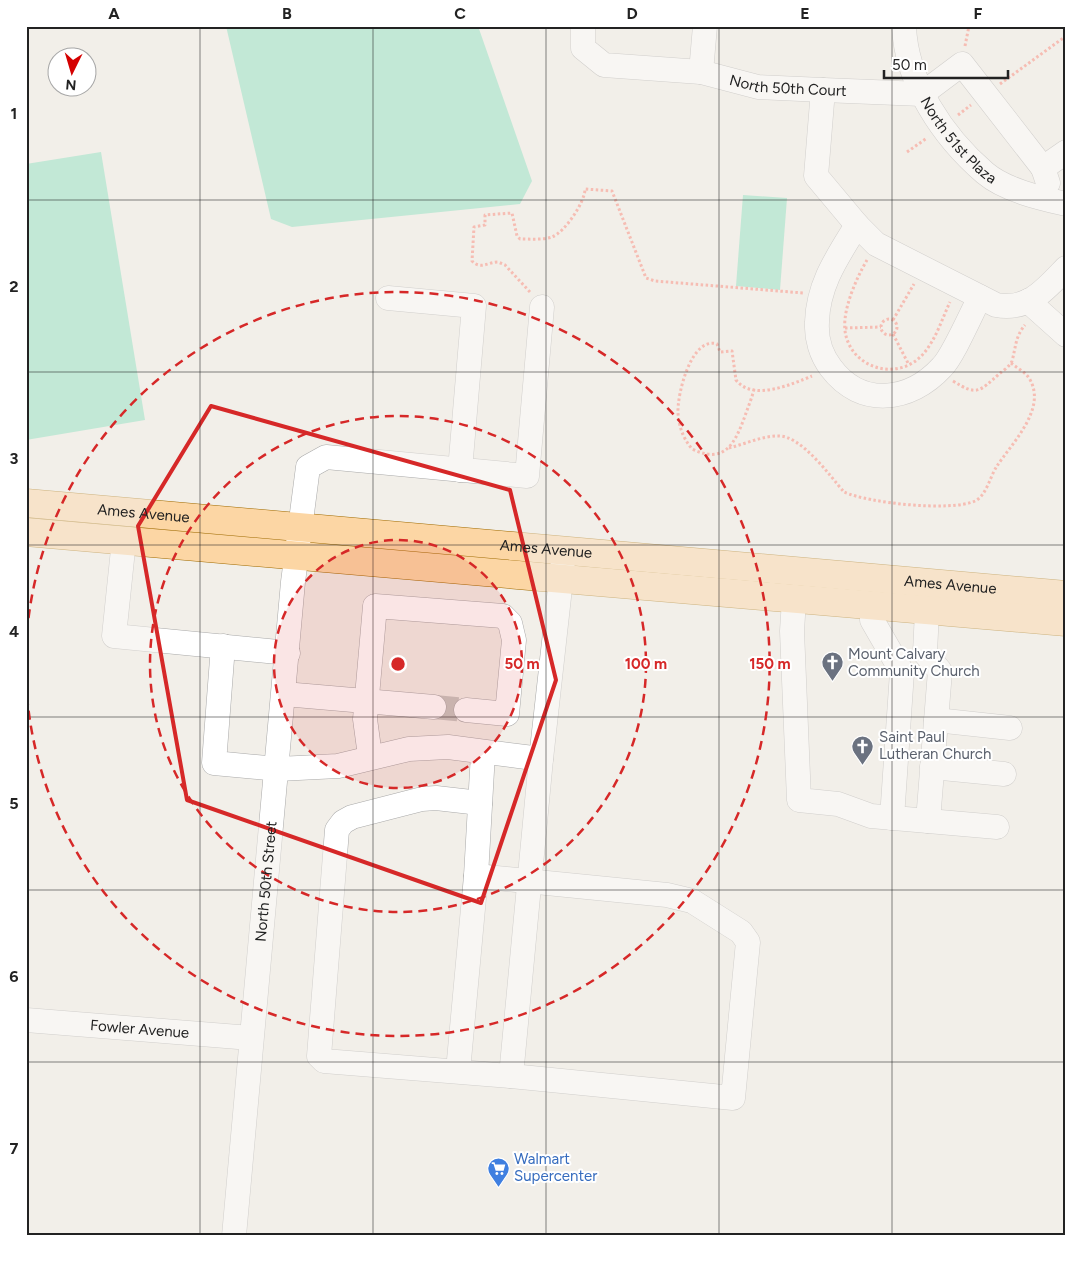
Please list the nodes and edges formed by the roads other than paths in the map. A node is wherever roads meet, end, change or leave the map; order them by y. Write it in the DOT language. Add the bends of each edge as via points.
graph roads {
  1 [pos="583,26"];
  2 [pos="705,26"];
  3 [pos="904,26"];
  4 [pos="701,72"];
  5 [pos="823,90"];
  6 [pos="922,94"];
  7 [pos="1066,152"];
  8 [pos="1043,168"];
  9 [pos="1060,202"];
  10 [pos="857,225"];
  11 [pos="1066,268"];
  12 [pos="980,297"];
  13 [pos="388,298"];
  14 [pos="1032,305"];
  15 [pos="542,307"];
  16 [pos="1066,335"];
  17 [pos="460,470"];
  18 [pos="26,503"];
  19 [pos="299,526"];
  20 [pos="26,532"];
  21 [pos="124,540"];
  22 [pos="564,552"];
  23 [pos="296,555"];
  24 [pos="562,580"];
  25 [pos="912,582"];
  26 [pos="1066,595"];
  27 [pos="794,600"];
  28 [pos="872,606"];
  29 [pos="918,610"];
  30 [pos="1066,622"];
  31 [pos="223,646"];
  32 [pos="890,650"];
  33 [pos="288,653"];
  34 [pos="925,653"];
  35 [pos="284,694"];
  36 [pos="367,701"];
  37 [pos="434,708"];
  38 [pos="466,710"];
  39 [pos="936,720"];
  40 [pos="1010,728"];
  41 [pos="483,753"];
  42 [pos="370,756"];
  43 [pos="541,759"];
  44 [pos="932,767"];
  45 [pos="278,769"];
  46 [pos="1004,774"];
  47 [pos="480,803"];
  48 [pos="892,818"];
  49 [pos="928,821"];
  50 [pos="997,827"];
  51 [pos="476,876"];
  52 [pos="530,882"];
  53 [pos="26,1020"];
  54 [pos="251,1038"];
  55 [pos="458,1071"];
  56 [pos="511,1076"];
  57 [pos="234,1236"];
  1 -- 4 [label="street, North 50th Court" via="583,48 604,65"];
  2 -- 4 [label="street"];
  3 -- 6 [label="street, North 51st Plaza" via="904,38"];
  4 -- 5 [label="street, North 50th Court" via="758,87"];
  5 -- 6 [label="street, North 50th Court"];
  5 -- 10 [label="street" via="816,176"];
  6 -- 8 [label="street" via="962,64"];
  6 -- 9 [label="street, North 51st Plaza" via="943,129 986,174 1026,194"];
  7 -- 8 [label="street"];
  8 -- 9 [label="street"];
  10 -- 12 [label="street" via="876,244"];
  10 -- 12 [label="street" via="827,274 816,322 818,340 831,368 840,380 862,393 900,394 926,382 943,366"];
  11 -- 14 [label="street"];
  12 -- 14 [label="street" via="1011,308"];
  13 -- 17 [label="street" via="474,306"];
  14 -- 16 [label="street"];
  15 -- 17 [label="street" via="527,476"];
  17 -- 19 [label="street, North 50th Street" via="326,457 308,467"];
  18 -- 19 [label="main road, Ames Avenue"];
  19 -- 22 [label="main road, Ames Avenue"];
  19 -- 23 [label="street, North 50th Street"];
  20 -- 21 [label="main road, Ames Avenue"];
  21 -- 23 [label="main road, Ames Avenue"];
  21 -- 31 [label="street" via="114,636"];
  22 -- 24 [label="street"];
  22 -- 25 [label="main road, Ames Avenue"];
  23 -- 24 [label="main road, Ames Avenue"];
  23 -- 33 [label="street, North 50th Street"];
  24 -- 27 [label="main road, Ames Avenue"];
  24 -- 43 [label="street"];
  25 -- 26 [label="main road, Ames Avenue"];
  25 -- 29 [label="street"];
  27 -- 28 [label="main road, Ames Avenue"];
  27 -- 48 [label="street" via="792,630 799,800 838,804 871,816"];
  28 -- 29 [label="main road, Ames Avenue"];
  28 -- 32 [label="street" via="872,620"];
  29 -- 30 [label="main road, Ames Avenue"];
  29 -- 34 [label="street"];
  31 -- 33 [label="street"];
  31 -- 45 [label="street" via="214,763"];
  32 -- 34 [label="street"];
  32 -- 48 [label="street" via="902,672"];
  33 -- 35 [label="street, North 50th Street"];
  34 -- 39 [label="street" via="940,671"];
  35 -- 36 [label="street"];
  35 -- 45 [label="street, North 50th Street"];
  36 -- 37 [label="street"];
  36 -- 38 [label="street" via="375,606 503,616 510,623 514,640 508,714"];
  36 -- 42 [label="street" via="365,719"];
  39 -- 40 [label="street"];
  39 -- 44 [label="street"];
  41 -- 42 [label="street" via="448,747"];
  41 -- 43 [label="street"];
  41 -- 47 [label="street"];
  42 -- 45 [label="street" via="338,766"];
  43 -- 52 [label="street"];
  44 -- 46 [label="street"];
  44 -- 49 [label="street"];
  45 -- 54 [label="street, North 50th Street"];
  47 -- 51 [label="street"];
  47 -- 55 [label="street" via="422,799 352,816 337,830 318,1048 324,1061"];
  48 -- 49 [label="street"];
  49 -- 50 [label="street"];
  51 -- 52 [label="street"];
  51 -- 55 [label="street"];
  52 -- 56 [label="street"];
  52 -- 56 [label="street" via="667,895 692,901 741,932 748,942 733,1098"];
  53 -- 54 [label="street, Fowler Avenue"];
  54 -- 57 [label="street, North 50th Street"];
  55 -- 56 [label="street"];
}
